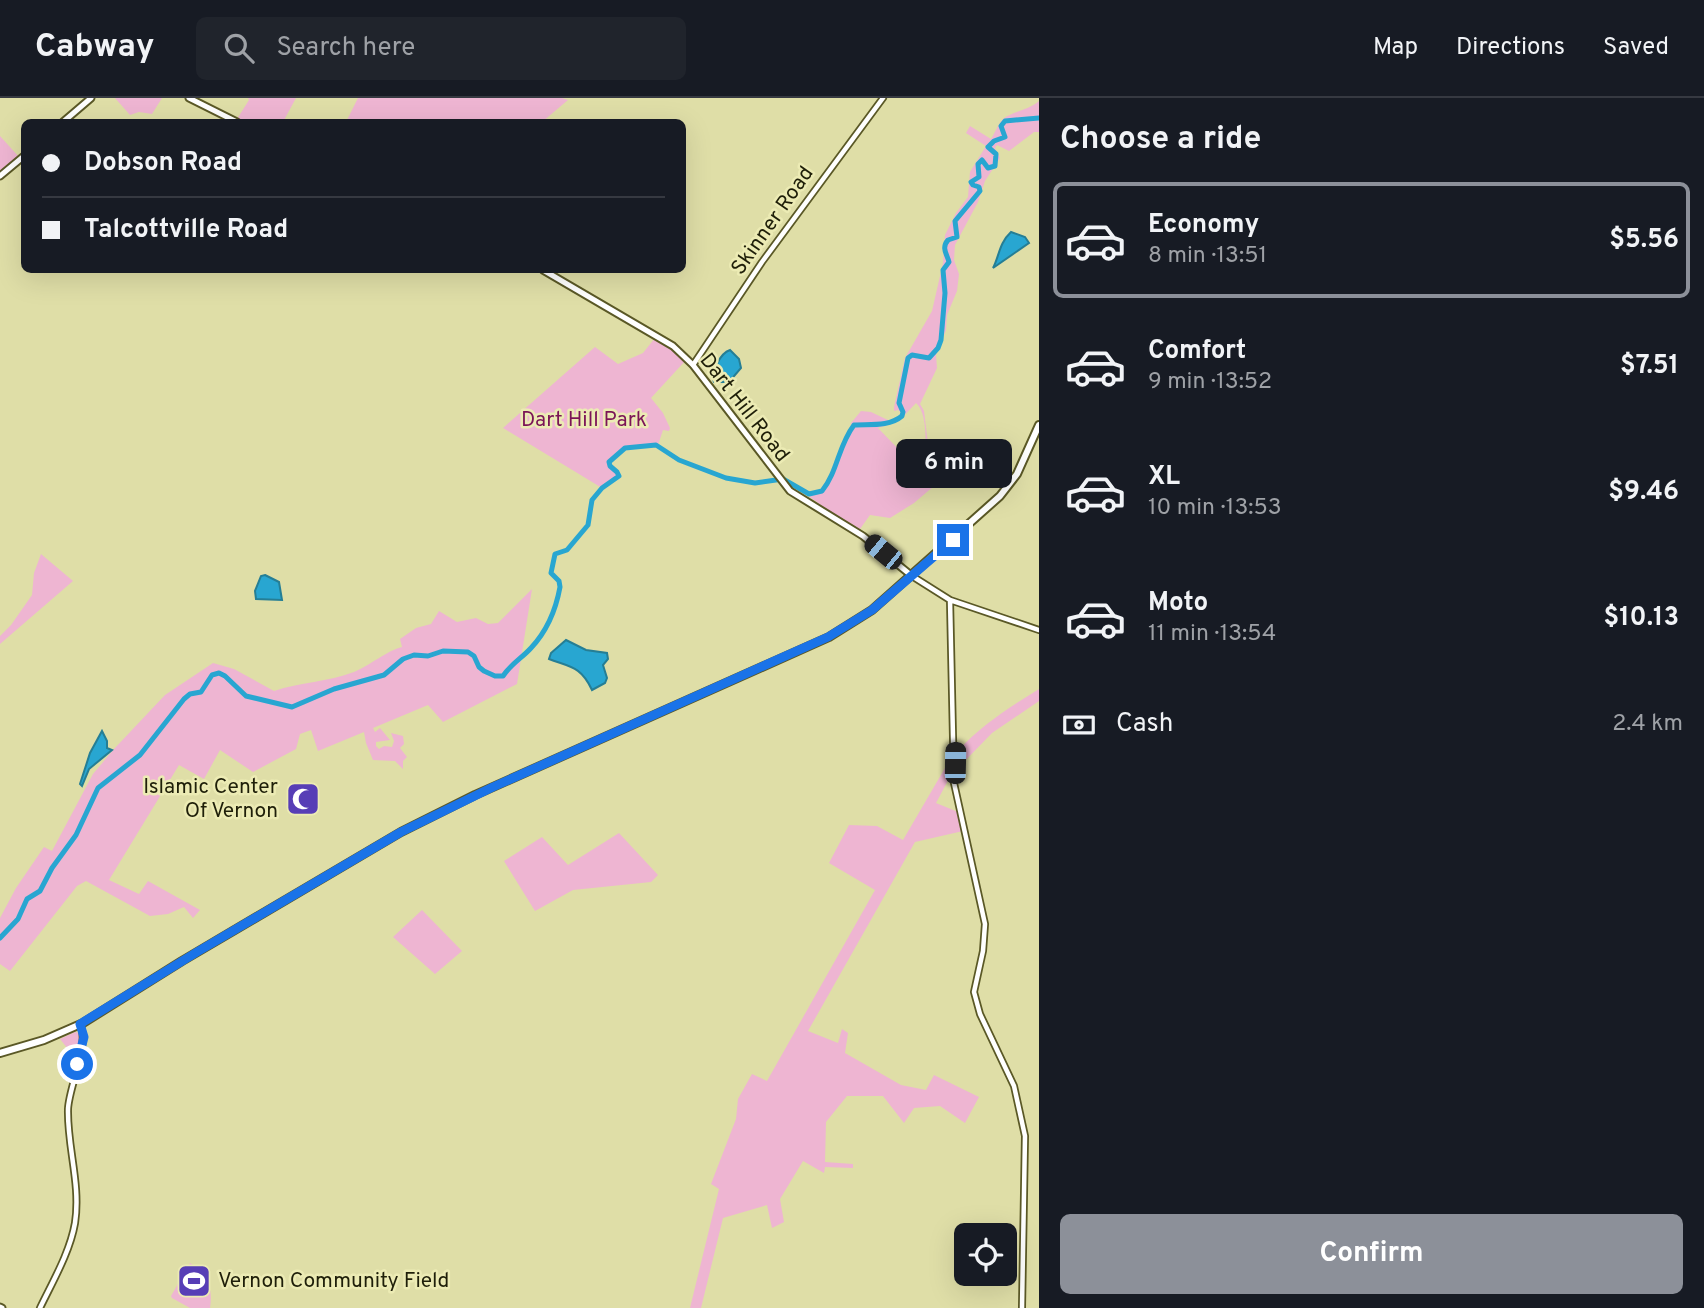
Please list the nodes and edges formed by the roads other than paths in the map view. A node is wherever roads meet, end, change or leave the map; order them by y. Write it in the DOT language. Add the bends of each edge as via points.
graph roads {
  1 [pos="91,98"];
  2 [pos="189,98"];
  3 [pos="883,98"];
  4 [pos="66,119"];
  5 [pos="231,119"];
  6 [pos="21,158"];
  7 [pos="0,176"];
  8 [pos="548,273"];
  9 [pos="694,365"];
  10 [pos="1039,425"];
  11 [pos="912,576"];
  12 [pos="950,600"];
  13 [pos="1039,630"];
  14 [pos="80,1024"];
  15 [pos="0,1053"];
  16 [pos="40,1308"];
  17 [pos="1022,1308"];
  1 -- 4 [label="main road"];
  2 -- 5 [label="main road"];
  3 -- 9 [label="street, Skinner Road" via="762,262"];
  6 -- 7 [label="main road"];
  8 -- 9 [label="main road, Dart Hill Road" via="664,340"];
  9 -- 11 [label="main road, Dart Hill Road" via="794,495 860,535"];
  10 -- 11 [label="main road" via="1017,474 1000,496"];
  11 -- 12 [label="street"];
  11 -- 14 [label="main road" via="872,610 828,637 401,832"];
  12 -- 13 [label="street"];
  12 -- 17 [label="street" via="954,783 985,924 974,992 1014,1086 1025,1136"];
  14 -- 15 [label="main road"];
  14 -- 16 [label="street" via="84,1037 68,1108 76,1194 74,1225"];
}
